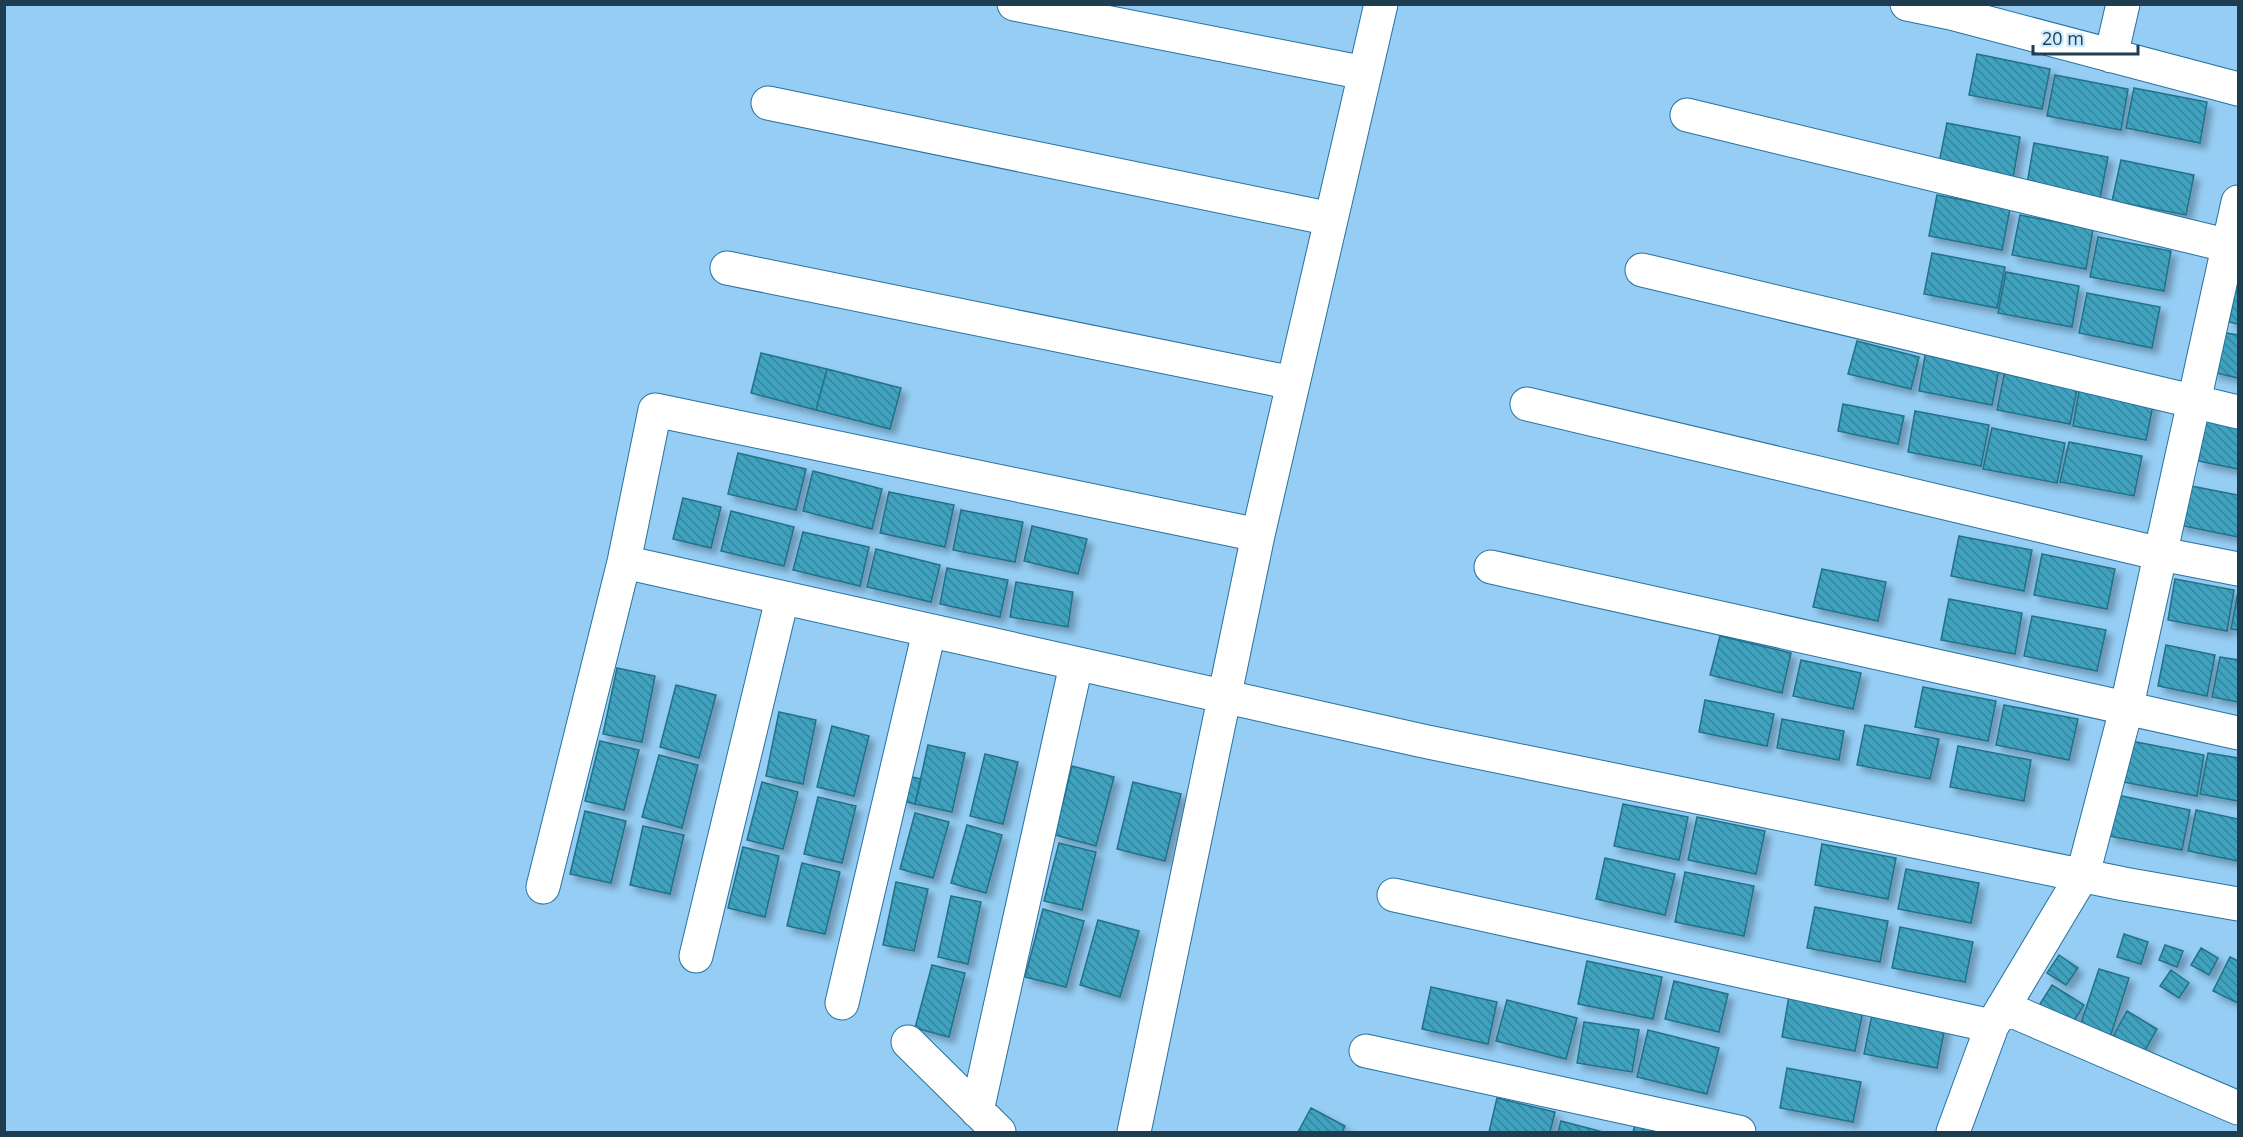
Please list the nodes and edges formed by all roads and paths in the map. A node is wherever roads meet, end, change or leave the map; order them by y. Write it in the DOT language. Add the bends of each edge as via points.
graph roads {
  1 [pos="1014,4"];
  2 [pos="1381,4"];
  3 [pos="1907,4"];
  4 [pos="2123,4"];
  5 [pos="1952,9"];
  6 [pos="2111,56"];
  7 [pos="1365,73"];
  8 [pos="2238,90"];
  9 [pos="768,103"];
  10 [pos="1687,115"];
  11 [pos="2238,202"];
  12 [pos="1331,219"];
  13 [pos="2234,247"];
  14 [pos="727,268"];
  15 [pos="1642,270"];
  16 [pos="1293,383"];
  17 [pos="2195,401"];
  18 [pos="1527,404"];
  19 [pos="2238,412"];
  20 [pos="1258,535"];
  21 [pos="2161,554"];
  22 [pos="624,562"];
  23 [pos="1491,567"];
  24 [pos="2238,569"];
  25 [pos="782,599"];
  26 [pos="929,632"];
  27 [pos="1077,666"];
  28 [pos="1223,698"];
  29 [pos="2126,710"];
  30 [pos="2238,733"];
  31 [pos="2083,874"];
  32 [pos="2124,884"];
  33 [pos="543,887"];
  34 [pos="1394,895"];
  35 [pos="2238,903"];
  36 [pos="2238,926"];
  37 [pos="696,956"];
  38 [pos="842,1003"];
  39 [pos="1998,1016"];
  40 [pos="908,1042"];
  41 [pos="1366,1051"];
  42 [pos="2238,1108"];
  43 [pos="988,1122"];
  44 [pos="1134,1132"];
  45 [pos="1739,1132"];
  46 [pos="1953,1132"];
  1 -- 7 [label="street"];
  2 -- 7 [label="street"];
  3 -- 5 [label="street"];
  4 -- 6 [label="street"];
  5 -- 6 [label="street"];
  6 -- 8 [label="street"];
  7 -- 12 [label="street"];
  9 -- 12 [label="street"];
  10 -- 13 [label="street"];
  11 -- 13 [label="street"];
  12 -- 16 [label="street"];
  13 -- 17 [label="street"];
  14 -- 16 [label="street"];
  15 -- 17 [label="street"];
  16 -- 20 [label="street"];
  17 -- 19 [label="street"];
  17 -- 21 [label="street"];
  18 -- 21 [label="street"];
  20 -- 22 [label="street" via="655,410"];
  20 -- 28 [label="street"];
  21 -- 24 [label="street"];
  21 -- 29 [label="street"];
  22 -- 25 [label="street"];
  22 -- 33 [label="street"];
  23 -- 29 [label="street"];
  25 -- 26 [label="street"];
  25 -- 37 [label="street"];
  26 -- 27 [label="street"];
  26 -- 38 [label="street"];
  27 -- 28 [label="street"];
  27 -- 43 [label="street"];
  28 -- 31 [label="street"];
  28 -- 44 [label="street"];
  29 -- 30 [label="street"];
  29 -- 31 [label="street"];
  31 -- 32 [label="street"];
  31 -- 39 [label="street"];
  32 -- 35 [label="street"];
  32 -- 36 [label="street"];
  34 -- 39 [label="street"];
  39 -- 42 [label="street"];
  39 -- 46 [label="street"];
  40 -- 43 [label="street"];
  41 -- 45 [label="street"];
}
